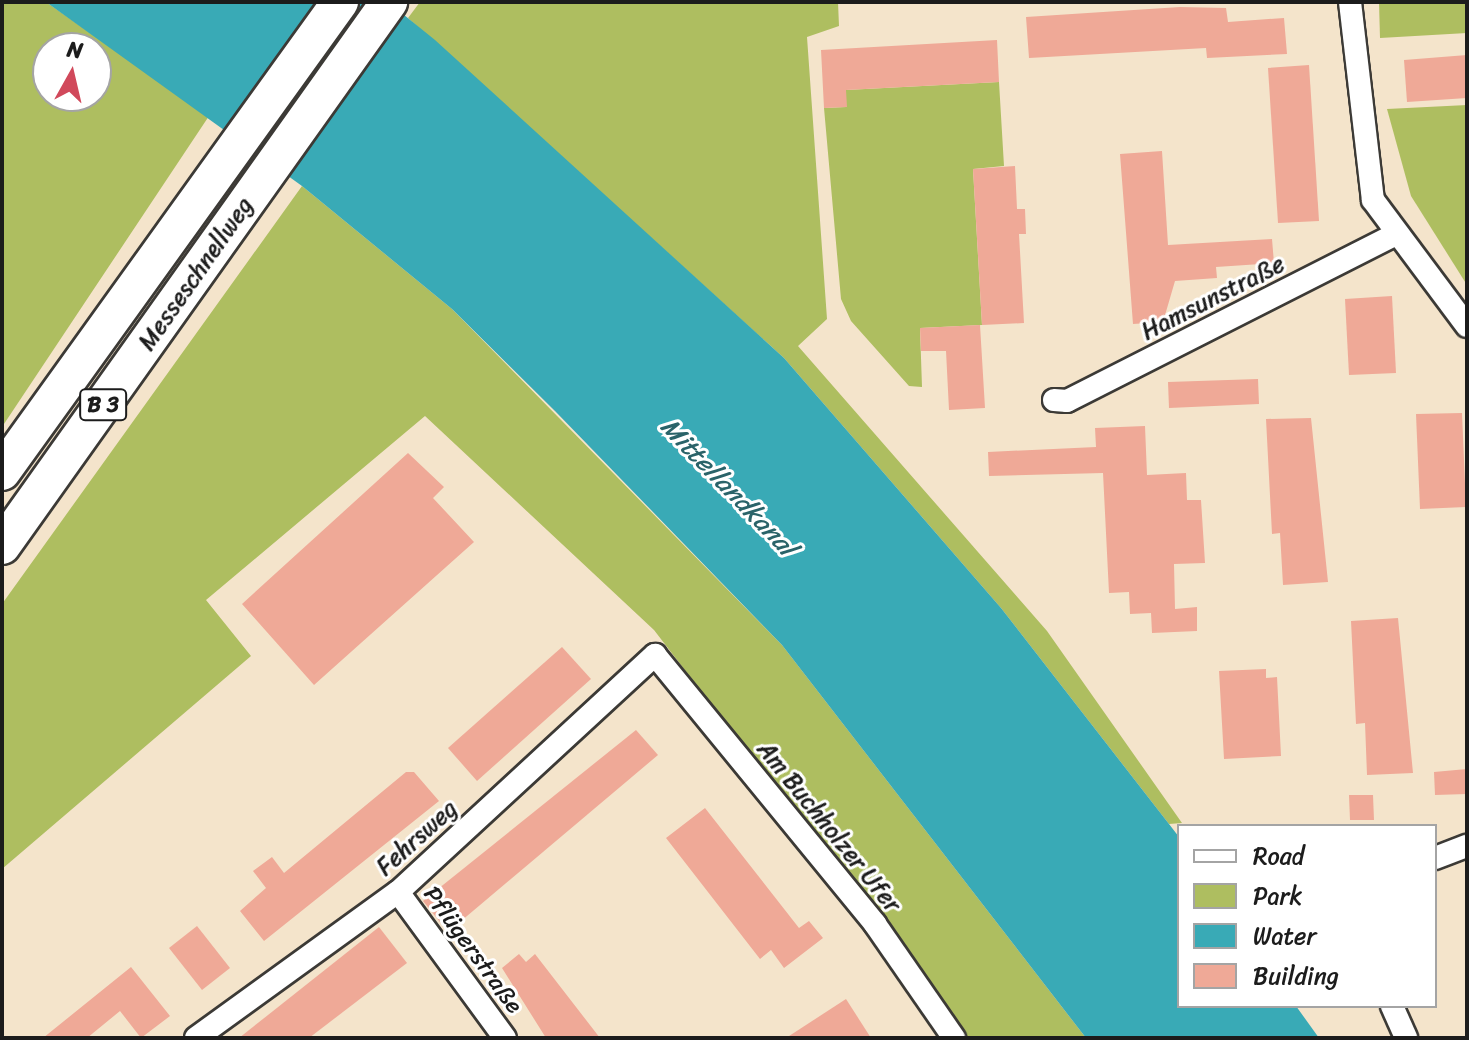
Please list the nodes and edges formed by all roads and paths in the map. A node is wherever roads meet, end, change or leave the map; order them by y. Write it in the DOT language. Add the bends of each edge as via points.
graph roads {
  1 [pos="340,2"];
  2 [pos="389,2"];
  3 [pos="1350,2"];
  4 [pos="1394,235"];
  5 [pos="1467,326"];
  6 [pos="1054,400"];
  7 [pos="2,472"];
  8 [pos="2,546"];
  9 [pos="655,655"];
  10 [pos="1467,846"];
  11 [pos="1437,857"];
  12 [pos="398,892"];
  13 [pos="1393,1008"];
  14 [pos="946,1035"];
  15 [pos="196,1038"];
  16 [pos="505,1038"];
  17 [pos="1406,1038"];
  1 -- 7 [label="highway, Messeschnellweg / B 3"];
  2 -- 8 [label="highway, Messeschnellweg / B 3"];
  3 -- 4 [label="street" via="1364,176"];
  4 -- 5 [label="street"];
  4 -- 6 [label="street, Hamsunstraße" via="1067,401"];
  9 -- 12 [label="street, Fehrsweg"];
  9 -- 14 [label="street, Am Buchholzer Ufer" via="875,924"];
  10 -- 11 [label="street"];
  12 -- 15 [label="street, Fehrsweg"];
  12 -- 16 [label="street, Pflügerstraße"];
  13 -- 17 [label="street"];
}
